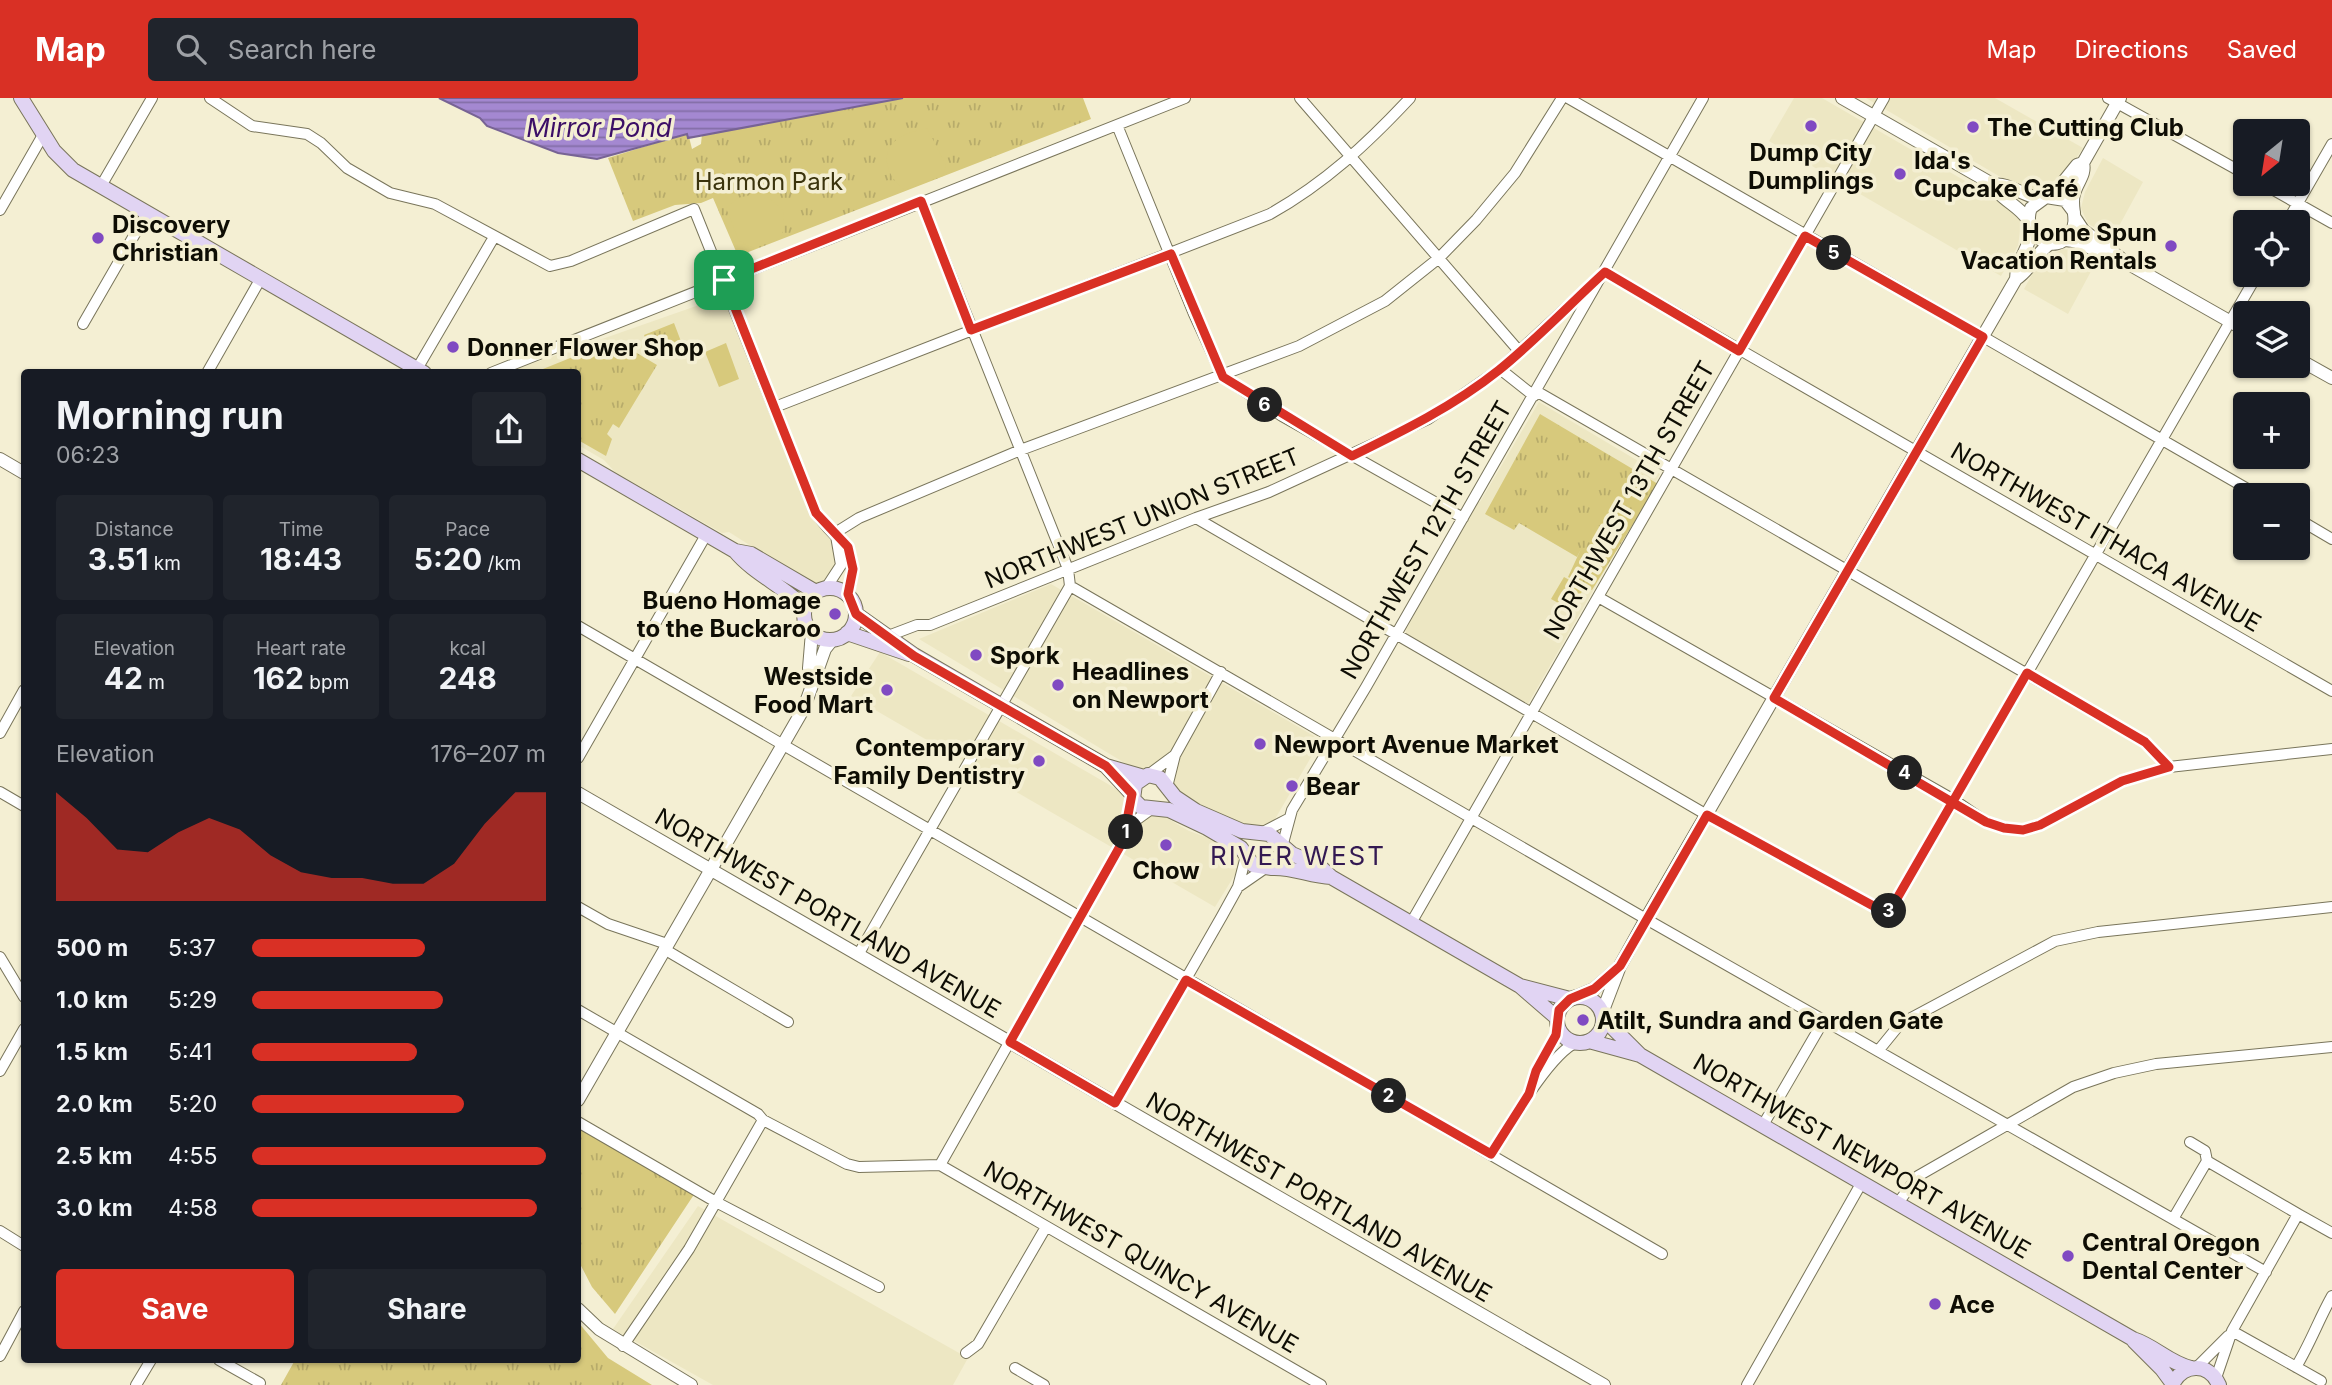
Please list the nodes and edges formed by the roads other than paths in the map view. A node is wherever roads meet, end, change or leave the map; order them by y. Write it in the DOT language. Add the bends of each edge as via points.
graph roads {
  1 [pos="21,98"];
  2 [pos="152,98"];
  3 [pos="210,98"];
  4 [pos="1185,98"];
  5 [pos="1300,98"];
  6 [pos="1409,98"];
  7 [pos="1562,98"];
  8 [pos="1567,98"];
  9 [pos="1703,98"];
  10 [pos="1842,98"];
  11 [pos="1884,98"];
  12 [pos="2115,100"];
  13 [pos="1873,116"];
  14 [pos="1117,125"];
  15 [pos="43,135"];
  16 [pos="2332,144"];
  17 [pos="1670,156"];
  18 [pos="1352,158"];
  19 [pos="2083,163"];
  20 [pos="2233,167"];
  21 [pos="1994,185"];
  22 [pos="101,187"];
  23 [pos="2285,196"];
  24 [pos="2046,197"];
  25 [pos="921,201"];
  26 [pos="2298,203"];
  27 [pos="0,210"];
  28 [pos="2294,210"];
  29 [pos="146,213"];
  30 [pos="2074,215"];
  31 [pos="2332,223"];
  32 [pos="2029,226"];
  33 [pos="1805,236"];
  34 [pos="494,237"];
  35 [pos="2057,242"];
  36 [pos="1171,254"];
  37 [pos="1438,258"];
  38 [pos="2127,263"];
  39 [pos="1605,272"];
  40 [pos="261,278"];
  41 [pos="2016,279"];
  42 [pos="724,280"];
  43 [pos="2250,287"];
  44 [pos="2230,321"];
  45 [pos="2233,323"];
  46 [pos="83,324"];
  47 [pos="971,330"];
  48 [pos="1983,337"];
  49 [pos="1519,351"];
  50 [pos="1739,351"];
  51 [pos="2310,366"];
  52 [pos="209,369"];
  53 [pos="411,369"];
  54 [pos="414,369"];
  55 [pos="501,369"];
  56 [pos="1500,369"];
  57 [pos="1223,377"];
  58 [pos="2332,378"];
  59 [pos="1535,394"];
  60 [pos="775,407"];
  61 [pos="2162,438"];
  62 [pos="1018,451"];
  63 [pos="1917,453"];
  64 [pos="1352,456"];
  65 [pos="0,460"];
  66 [pos="581,462"];
  67 [pos="1671,469"];
  68 [pos="21,471"];
  69 [pos="2238,483"];
  70 [pos="1196,518"];
  71 [pos="1463,519"];
  72 [pos="2310,526"];
  73 [pos="835,534"];
  74 [pos="706,535"];
  75 [pos="2332,539"];
  76 [pos="735,551"];
  77 [pos="2096,555"];
  78 [pos="1068,569"];
  79 [pos="1847,571"];
  80 [pos="1070,586"];
  81 [pos="821,590"];
  82 [pos="848,594"];
  83 [pos="1598,597"];
  84 [pos="805,608"];
  85 [pos="856,614"];
  86 [pos="581,628"];
  87 [pos="812,632"];
  88 [pos="847,633"];
  89 [pos="1397,634"];
  90 [pos="888,636"];
  91 [pos="833,639"];
  92 [pos="914,656"];
  93 [pos="634,659"];
  94 [pos="1221,672"];
  95 [pos="2027,673"];
  96 [pos="813,679"];
  97 [pos="2332,691"];
  98 [pos="21,695"];
  99 [pos="1774,698"];
  100 [pos="1002,706"];
  101 [pos="1531,713"];
  102 [pos="2,726"];
  103 [pos="1336,738"];
  104 [pos="783,745"];
  105 [pos="2332,749"];
  106 [pos="581,753"];
  107 [pos="1175,755"];
  108 [pos="1106,766"];
  109 [pos="2169,767"];
  110 [pos="1146,776"];
  111 [pos="1168,789"];
  112 [pos="0,792"];
  113 [pos="581,795"];
  114 [pos="1132,796"];
  115 [pos="1954,800"];
  116 [pos="21,804"];
  117 [pos="1154,809"];
  118 [pos="1707,815"];
  119 [pos="1472,817"];
  120 [pos="1288,819"];
  121 [pos="1128,826"];
  122 [pos="930,830"];
  123 [pos="1258,833"];
  124 [pos="1282,846"];
  125 [pos="1246,854"];
  126 [pos="1268,869"];
  127 [pos="709,870"];
  128 [pos="1331,877"];
  129 [pos="1238,887"];
  130 [pos="2332,907"];
  131 [pos="581,909"];
  132 [pos="1079,917"];
  133 [pos="1646,919"];
  134 [pos="1411,923"];
  135 [pos="665,947"];
  136 [pos="858,955"];
  137 [pos="0,957"];
  138 [pos="1620,966"];
  139 [pos="1186,980"];
  140 [pos="1520,986"];
  141 [pos="21,992"];
  142 [pos="1572,998"];
  143 [pos="581,1012"];
  144 [pos="1602,1016"];
  145 [pos="1824,1020"];
  146 [pos="1557,1021"];
  147 [pos="788,1022"];
  148 [pos="618,1032"];
  149 [pos="21,1034"];
  150 [pos="1010,1042"];
  151 [pos="1583,1042"];
  152 [pos="2332,1047"];
  153 [pos="1878,1051"];
  154 [pos="1640,1055"];
  155 [pos="0,1071"];
  156 [pos="1529,1094"];
  157 [pos="581,1095"];
  158 [pos="1115,1103"];
  159 [pos="763,1120"];
  160 [pos="581,1124"];
  161 [pos="1763,1125"];
  162 [pos="2009,1127"];
  163 [pos="2190,1142"];
  164 [pos="1491,1154"];
  165 [pos="2207,1160"];
  166 [pos="940,1165"];
  167 [pos="1862,1182"];
  168 [pos="716,1202"];
  169 [pos="1898,1203"];
  170 [pos="2298,1214"];
  171 [pos="2173,1219"];
  172 [pos="1046,1227"];
  173 [pos="0,1231"];
  174 [pos="2332,1233"];
  175 [pos="21,1244"];
  176 [pos="1662,1254"];
  177 [pos="2266,1272"];
  178 [pos="879,1287"];
  179 [pos="2332,1296"];
  180 [pos="581,1312"];
  181 [pos="21,1317"];
  182 [pos="2232,1331"];
  183 [pos="2133,1339"];
  184 [pos="623,1346"];
  185 [pos="966,1353"];
  186 [pos="0,1356"];
  187 [pos="149,1363"];
  188 [pos="224,1363"];
  189 [pos="2297,1367"];
  190 [pos="1016,1368"];
  191 [pos="2194,1368"];
  192 [pos="2321,1381"];
  193 [pos="2218,1382"];
  194 [pos="260,1383"];
  195 [pos="136,1385"];
  196 [pos="691,1385"];
  197 [pos="1044,1385"];
  198 [pos="1321,1385"];
  199 [pos="1604,1385"];
  200 [pos="1747,1385"];
  201 [pos="2173,1385"];
  1 -- 15 [label="main road"];
  2 -- 22 [label="street"];
  3 -- 34 [label="street" via="252,126 307,134 347,168 390,193 429,201"];
  4 -- 14 [label="street"];
  5 -- 18 [label="street"];
  6 -- 18 [label="street"];
  7 -- 37 [label="street" via="1515,173"];
  8 -- 17 [label="street"];
  9 -- 17 [label="street, NORTHWEST 12TH STREET"];
  10 -- 13 [label="street"];
  11 -- 13 [label="street, NORTHWEST 13TH STREET"];
  12 -- 19 [label="street"];
  12 -- 20 [label="street"];
  13 -- 21 [label="street"];
  13 -- 33 [label="street, NORTHWEST 13TH STREET"];
  14 -- 25 [label="street"];
  14 -- 36 [label="street"];
  15 -- 22 [label="main road" via="62,161"];
  15 -- 27 [label="street"];
  16 -- 26 [label="street"];
  17 -- 33 [label="street"];
  17 -- 39 [label="street, NORTHWEST 12TH STREET"];
  18 -- 36 [label="street" via="1270,214"];
  18 -- 37 [label="street"];
  19 -- 24 [label="street"];
  19 -- 30 [label="street" via="2085,170 2073,197"];
  21 -- 24 [label="street" via="2002,184 2030,198"];
  21 -- 32 [label="street" via="1997,193 2022,210"];
  22 -- 29 [label="main road"];
  23 -- 26 [label="street"];
  24 -- 30 [label="street" via="2064,200"];
  24 -- 32 [label="street" via="2031,208"];
  25 -- 42 [label="street"];
  25 -- 47 [label="street"];
  26 -- 28 [label="street"];
  26 -- 31 [label="street"];
  29 -- 40 [label="main road"];
  29 -- 46 [label="street"];
  30 -- 35 [label="street" via="2072,231"];
  30 -- 38 [label="street" via="2088,234"];
  32 -- 35 [label="street" via="2039,240"];
  32 -- 41 [label="street" via="2030,242"];
  33 -- 48 [label="street"];
  33 -- 50 [label="street, NORTHWEST 13TH STREET"];
  34 -- 42 [label="street" via="550,266 694,209"];
  34 -- 54 [label="street"];
  35 -- 38 [label="street" via="2074,240"];
  35 -- 41 [label="street" via="2039,252"];
  36 -- 47 [label="street"];
  36 -- 57 [label="street"];
  37 -- 49 [label="street"];
  37 -- 57 [label="street" via="1385,301 1299,346"];
  38 -- 44 [label="street"];
  39 -- 49 [label="street, NORTHWEST UNION STREET"];
  39 -- 50 [label="street, NORTHWEST ITHACA AVENUE"];
  39 -- 59 [label="street, NORTHWEST 12TH STREET"];
  40 -- 52 [label="street"];
  40 -- 53 [label="main road"];
  41 -- 48 [label="street"];
  42 -- 55 [label="street"];
  42 -- 60 [label="street"];
  43 -- 44 [label="street"];
  44 -- 45 [label="street"];
  44 -- 61 [label="street"];
  47 -- 60 [label="street"];
  47 -- 62 [label="street"];
  48 -- 61 [label="street"];
  48 -- 63 [label="street"];
  49 -- 56 [label="street, NORTHWEST UNION STREET"];
  50 -- 63 [label="street, NORTHWEST ITHACA AVENUE"];
  50 -- 67 [label="street, NORTHWEST 13TH STREET"];
  51 -- 58 [label="street"];
  56 -- 59 [label="street"];
  56 -- 64 [label="street, NORTHWEST UNION STREET" via="1428,419"];
  57 -- 62 [label="street"];
  57 -- 64 [label="street"];
  59 -- 67 [label="street"];
  59 -- 71 [label="street, NORTHWEST 12TH STREET"];
  60 -- 73 [label="street" via="816,513"];
  61 -- 69 [label="street"];
  61 -- 77 [label="street"];
  62 -- 73 [label="street" via="859,518"];
  62 -- 78 [label="street"];
  63 -- 77 [label="street, NORTHWEST ITHACA AVENUE"];
  63 -- 79 [label="street"];
  64 -- 70 [label="street, NORTHWEST UNION STREET"];
  64 -- 71 [label="street"];
  65 -- 68 [label="street"];
  66 -- 74 [label="main road"];
  67 -- 79 [label="street"];
  67 -- 83 [label="street, NORTHWEST 13TH STREET"];
  70 -- 78 [label="street, NORTHWEST UNION STREET"];
  70 -- 89 [label="street"];
  71 -- 89 [label="street, NORTHWEST 12TH STREET"];
  72 -- 75 [label="street"];
  73 -- 81 [label="street" via="841,565"];
  73 -- 82 [label="street" via="852,559"];
  74 -- 76 [label="main road"];
  74 -- 93 [label="street"];
  76 -- 81 [label="main road" via="751,554"];
  76 -- 84 [label="main road"];
  77 -- 95 [label="street"];
  77 -- 97 [label="street, NORTHWEST ITHACA AVENUE"];
  78 -- 80 [label="street"];
  78 -- 90 [label="street, NORTHWEST UNION STREET" via="930,625"];
  79 -- 95 [label="street"];
  79 -- 99 [label="street"];
  80 -- 94 [label="street"];
  80 -- 100 [label="street"];
  81 -- 82 [label="main road"];
  81 -- 84 [label="main road"];
  82 -- 85 [label="main road"];
  83 -- 99 [label="street"];
  83 -- 101 [label="street, NORTHWEST 13TH STREET"];
  84 -- 87 [label="main road"];
  85 -- 88 [label="main road"];
  85 -- 90 [label="main road"];
  86 -- 93 [label="street"];
  87 -- 91 [label="main road"];
  87 -- 96 [label="street" via="809,668"];
  88 -- 91 [label="main road"];
  88 -- 92 [label="main road"];
  89 -- 101 [label="street"];
  89 -- 103 [label="street, NORTHWEST 12TH STREET"];
  90 -- 92 [label="main road"];
  91 -- 96 [label="street"];
  92 -- 100 [label="main road"];
  93 -- 104 [label="street"];
  93 -- 106 [label="street"];
  94 -- 103 [label="street"];
  94 -- 107 [label="street"];
  95 -- 109 [label="street" via="2145,742"];
  95 -- 115 [label="street"];
  96 -- 104 [label="street" via="804,708"];
  98 -- 102 [label="street"];
  99 -- 115 [label="street"];
  99 -- 118 [label="street"];
  100 -- 108 [label="main road"];
  100 -- 122 [label="street"];
  101 -- 118 [label="street"];
  101 -- 119 [label="street, NORTHWEST 13TH STREET"];
  103 -- 119 [label="street"];
  103 -- 120 [label="street, NORTHWEST 12TH STREET"];
  104 -- 122 [label="street"];
  104 -- 127 [label="street"];
  105 -- 109 [label="street"];
  107 -- 110 [label="street"];
  107 -- 111 [label="street"];
  108 -- 110 [label="main road"];
  108 -- 114 [label="main road"];
  109 -- 115 [label="street" via="2122,781 2023,830 1986,822"];
  110 -- 111 [label="main road" via="1160,778"];
  110 -- 114 [label="main road" via="1135,783"];
  111 -- 123 [label="main road" via="1213,820"];
  112 -- 116 [label="street"];
  113 -- 127 [label="street, NORTHWEST PORTLAND AVENUE"];
  114 -- 117 [label="main road" via="1141,807"];
  114 -- 121 [label="street"];
  115 -- 118 [label="street" via="1888,914"];
  117 -- 121 [label="street"];
  117 -- 125 [label="main road" via="1207,828"];
  118 -- 133 [label="street"];
  119 -- 133 [label="street"];
  119 -- 134 [label="street, NORTHWEST 13TH STREET"];
  120 -- 123 [label="street"];
  120 -- 124 [label="street, NORTHWEST 12TH STREET"];
  121 -- 132 [label="street"];
  122 -- 132 [label="street"];
  122 -- 136 [label="street"];
  123 -- 124 [label="main road" via="1275,837"];
  124 -- 126 [label="main road" via="1281,858"];
  124 -- 128 [label="main road" via="1318,864"];
  125 -- 126 [label="main road" via="1253,865"];
  125 -- 129 [label="street"];
  126 -- 128 [label="main road"];
  126 -- 129 [label="street"];
  127 -- 135 [label="street"];
  127 -- 136 [label="street, NORTHWEST PORTLAND AVENUE"];
  128 -- 134 [label="main road"];
  129 -- 139 [label="street"];
  130 -- 153 [label="street" via="2098,932 2055,941 1899,1024"];
  131 -- 135 [label="street"];
  132 -- 139 [label="street"];
  132 -- 150 [label="street"];
  133 -- 138 [label="street"];
  133 -- 145 [label="street"];
  134 -- 140 [label="main road"];
  135 -- 147 [label="street"];
  135 -- 148 [label="street"];
  136 -- 150 [label="street, NORTHWEST PORTLAND AVENUE"];
  137 -- 141 [label="street"];
  138 -- 142 [label="street" via="1594,989"];
  138 -- 144 [label="street"];
  139 -- 158 [label="street"];
  139 -- 164 [label="street"];
  140 -- 142 [label="main road"];
  140 -- 146 [label="main road"];
  142 -- 144 [label="main road" via="1590,999"];
  142 -- 146 [label="main road" via="1559,1010"];
  143 -- 148 [label="street"];
  144 -- 151 [label="main road" via="1599,1032"];
  144 -- 154 [label="main road, NORTHWEST NEWPORT AVENUE"];
  145 -- 153 [label="street"];
  145 -- 161 [label="street"];
  146 -- 151 [label="main road" via="1564,1036"];
  146 -- 156 [label="street" via="1556,1035"];
  148 -- 157 [label="street"];
  148 -- 159 [label="street"];
  149 -- 155 [label="street"];
  150 -- 158 [label="street, NORTHWEST PORTLAND AVENUE"];
  150 -- 166 [label="street"];
  151 -- 154 [label="main road, NORTHWEST NEWPORT AVENUE"];
  151 -- 156 [label="street" via="1558,1056"];
  152 -- 162 [label="street" via="2156,1064 2114,1073 2073,1087"];
  153 -- 162 [label="street"];
  154 -- 161 [label="main road, NORTHWEST NEWPORT AVENUE"];
  156 -- 164 [label="street"];
  158 -- 199 [label="street, NORTHWEST PORTLAND AVENUE"];
  159 -- 166 [label="street" via="854,1166"];
  159 -- 168 [label="street"];
  160 -- 168 [label="street"];
  161 -- 167 [label="main road, NORTHWEST NEWPORT AVENUE"];
  162 -- 169 [label="street" via="1918,1176"];
  162 -- 171 [label="street"];
  163 -- 165 [label="street" via="2205,1151"];
  164 -- 176 [label="street"];
  165 -- 170 [label="street"];
  165 -- 171 [label="street"];
  166 -- 172 [label="street, NORTHWEST QUINCY AVENUE"];
  167 -- 169 [label="main road, NORTHWEST NEWPORT AVENUE"];
  167 -- 200 [label="street"];
  168 -- 178 [label="street"];
  168 -- 184 [label="street"];
  169 -- 183 [label="main road, NORTHWEST NEWPORT AVENUE"];
  170 -- 174 [label="street"];
  170 -- 177 [label="street"];
  171 -- 177 [label="street"];
  172 -- 185 [label="street" via="978,1343"];
  172 -- 198 [label="street, NORTHWEST QUINCY AVENUE"];
  173 -- 175 [label="street"];
  177 -- 182 [label="street"];
  179 -- 189 [label="street"];
  180 -- 184 [label="street"];
  181 -- 186 [label="street"];
  182 -- 189 [label="street"];
  182 -- 191 [label="street"];
  182 -- 193 [label="street"];
  183 -- 191 [label="main road, NORTHWEST NEWPORT AVENUE"];
  183 -- 201 [label="main road, NORTHWEST NEWPORT AVENUE"];
  184 -- 196 [label="street"];
  187 -- 195 [label="street"];
  188 -- 194 [label="street"];
  189 -- 192 [label="street"];
  190 -- 197 [label="street"];
  191 -- 193 [label="main road, NORTHWEST NEWPORT AVENUE" via="2207,1370"];
  191 -- 201 [label="main road" via="2177,1376"];
}
